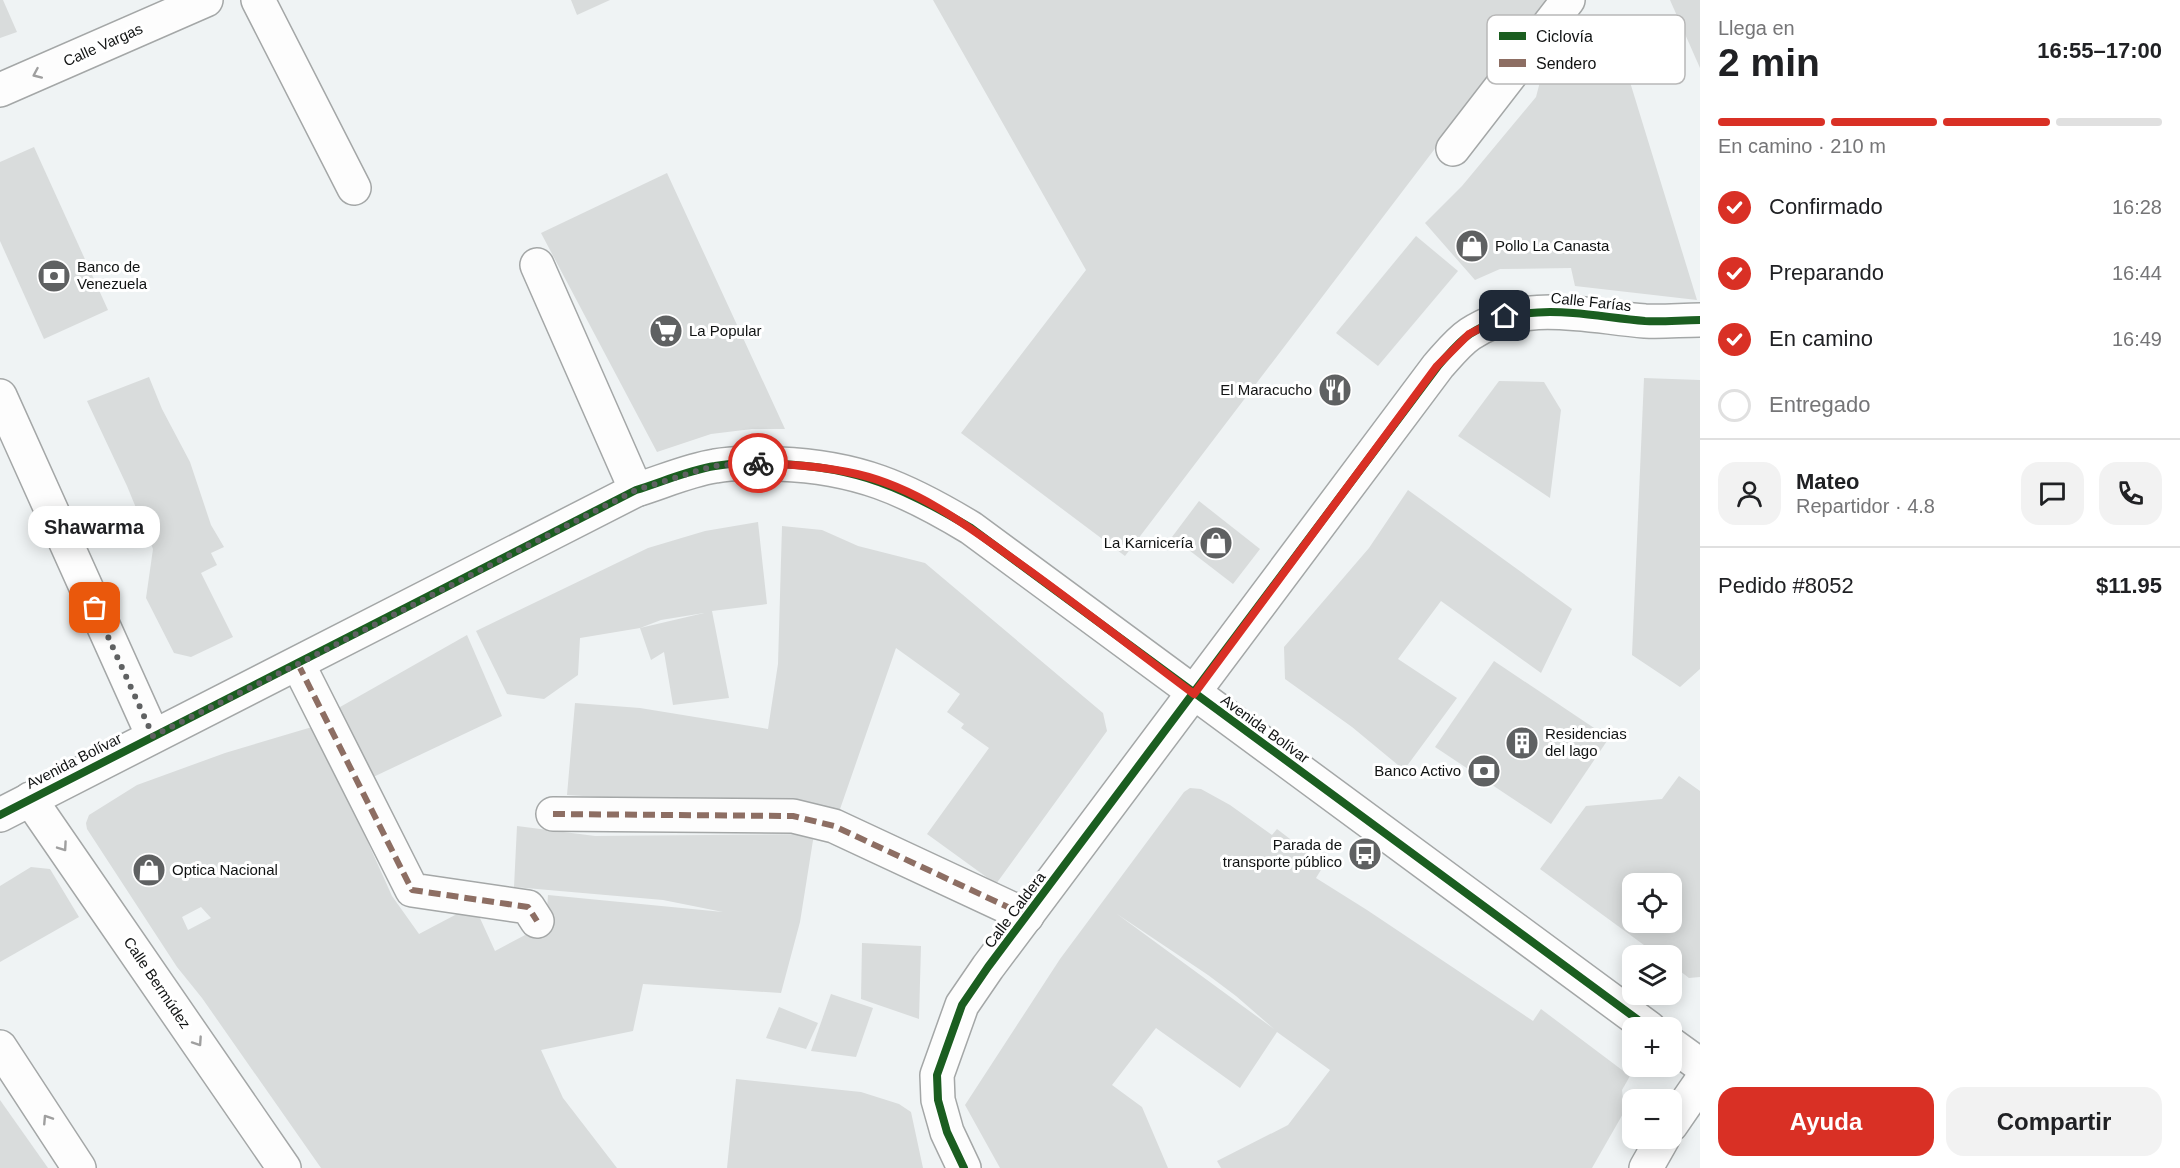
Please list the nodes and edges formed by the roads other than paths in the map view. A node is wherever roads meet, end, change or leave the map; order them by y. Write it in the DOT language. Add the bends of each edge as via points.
graph roads {
  1 [pos="206,0"];
  2 [pos="258,0"];
  3 [pos="1568,0"];
  4 [pos="1556,15"];
  5 [pos="1503,84"];
  6 [pos="0,90"];
  7 [pos="1452,149"];
  8 [pos="354,188"];
  9 [pos="537,265"];
  10 [pos="1700,320"];
  11 [pos="0,396"];
  12 [pos="636,490"];
  13 [pos="298,664"];
  14 [pos="1194,694"];
  15 [pos="153,736"];
  16 [pos="30,799"];
  17 [pos="553,814"];
  18 [pos="0,815"];
  19 [pos="1027,916"];
  20 [pos="537,921"];
  21 [pos="1634,1017"];
  22 [pos="0,1047"];
  23 [pos="1682,1052"];
  24 [pos="1700,1065"];
  25 [pos="1700,1083"];
  26 [pos="1682,1109"];
  27 [pos="1657,1149"];
  28 [pos="79,1168"];
  29 [pos="284,1168"];
  30 [pos="964,1168"];
  31 [pos="1646,1168"];
  1 -- 6 [label="street, Calle Vargas, one-way"];
  2 -- 8 [label="street"];
  3 -- 4 [label="street"];
  5 -- 7 [label="street"];
  9 -- 12 [label="street"];
  10 -- 14 [label="street, Calle Farías" via="1648,321 1542,310 1505,316 1469,334 1437,366"];
  11 -- 15 [label="street"];
  12 -- 13 [label="street, Avenida Bolívar"];
  12 -- 14 [label="street, Avenida Bolívar" via="713,466 751,463 811,465 886,484 930,503 971,528"];
  13 -- 15 [label="street, Avenida Bolívar"];
  13 -- 20 [label="street" via="412,890 528,907"];
  14 -- 19 [label="street, Calle Caldera"];
  14 -- 21 [label="street, Avenida Bolívar"];
  15 -- 16 [label="street, Avenida Bolívar"];
  16 -- 18 [label="street, Avenida Bolívar"];
  16 -- 29 [label="street, Calle Bermúdez, one-way"];
  17 -- 19 [label="street" via="793,816 834,826"];
  19 -- 30 [label="street, Calle Caldera" via="962,1005 937,1075 938,1100 947,1132"];
  28 -- 22 [label="street, one-way"];
  23 -- 24 [label="street"];
  25 -- 26 [label="street"];
  27 -- 31 [label="street"];
}
